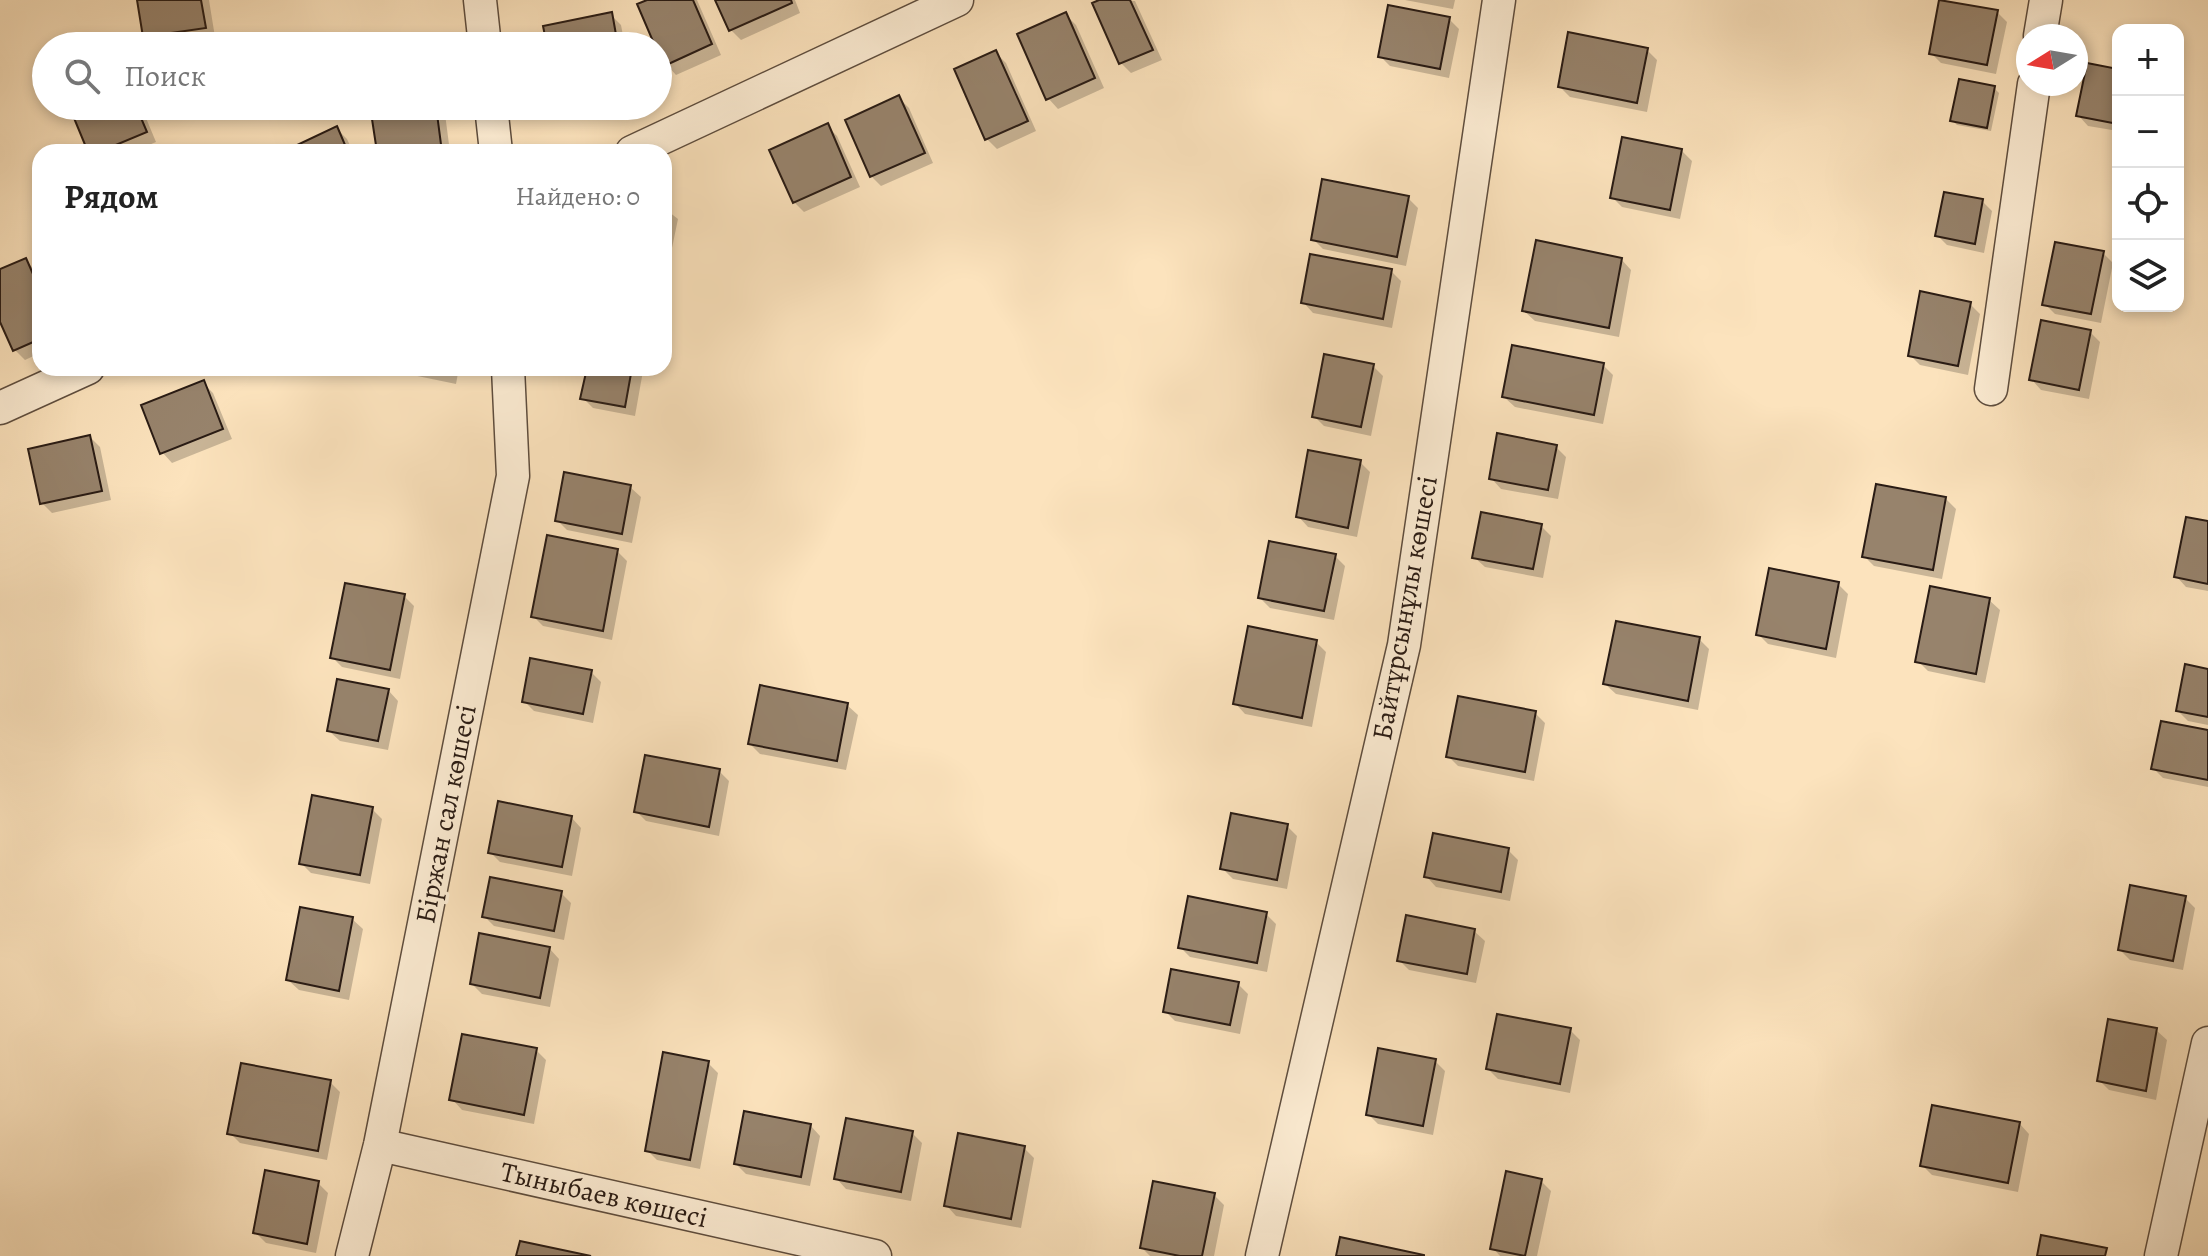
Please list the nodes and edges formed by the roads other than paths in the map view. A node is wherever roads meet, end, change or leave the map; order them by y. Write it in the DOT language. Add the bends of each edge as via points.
graph roads {
  1 [pos="480,0"];
  2 [pos="957,0"];
  3 [pos="1499,0"];
  4 [pos="2046,0"];
  5 [pos="2042,24"];
  6 [pos="483,32"];
  7 [pos="2032,96"];
  8 [pos="493,120"];
  9 [pos="495,144"];
  10 [pos="649,144"];
  11 [pos="70,376"];
  12 [pos="508,376"];
  13 [pos="1991,389"];
  14 [pos="0,408"];
  15 [pos="2208,1043"];
  16 [pos="380,1145"];
  17 [pos="352,1256"];
  18 [pos="875,1256"];
  19 [pos="1262,1256"];
  20 [pos="2161,1256"];
  1 -- 6 [label="street"];
  2 -- 10 [label="street"];
  3 -- 19 [label="street, Байтұрсынұлы көшесі" via="1404,645"];
  4 -- 5 [label="street"];
  7 -- 13 [label="street"];
  8 -- 9 [label="street"];
  11 -- 14 [label="street"];
  12 -- 16 [label="street, Біржан сал көшесі" via="513,476"];
  15 -- 20 [label="street"];
  16 -- 17 [label="street, Біржан сал көшесі"];
  16 -- 18 [label="street, Тыныбаев көшесі"];
}
